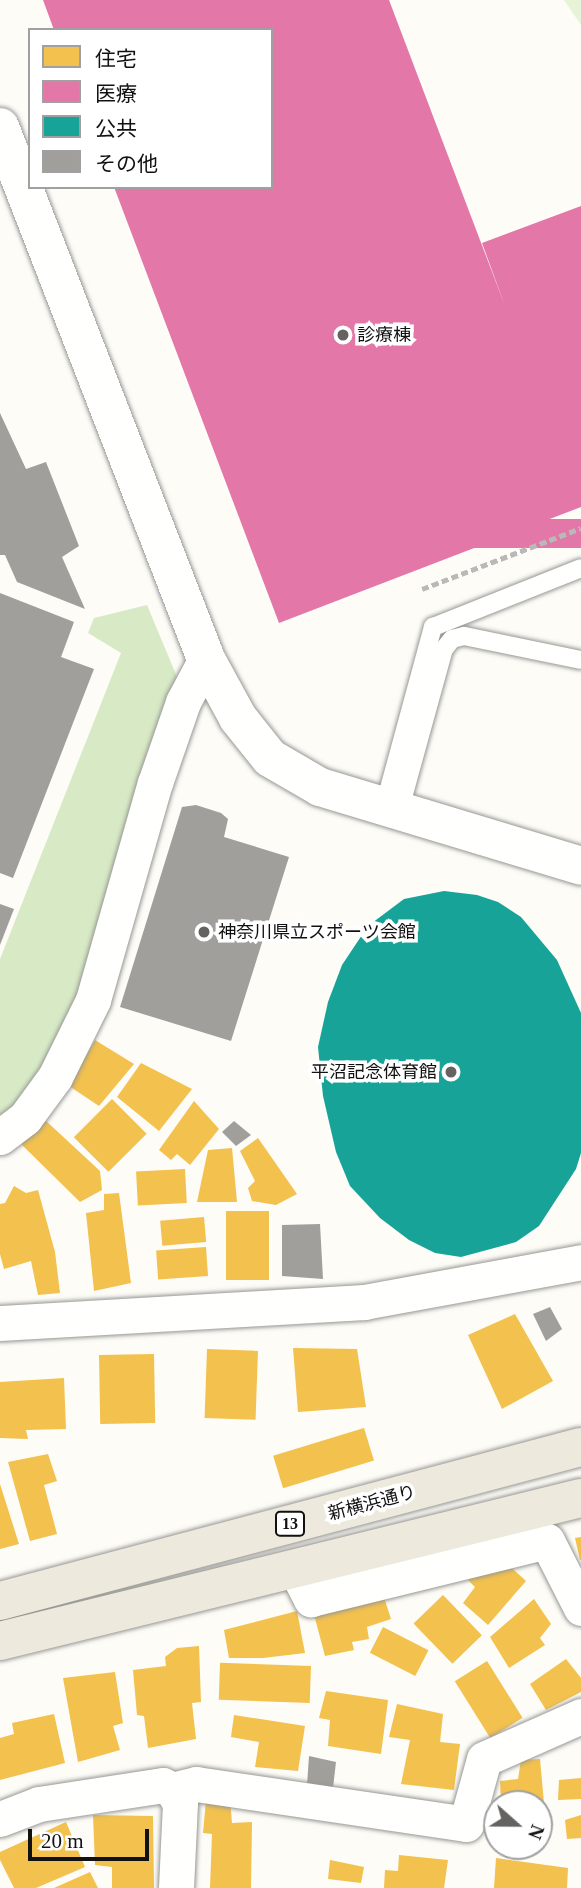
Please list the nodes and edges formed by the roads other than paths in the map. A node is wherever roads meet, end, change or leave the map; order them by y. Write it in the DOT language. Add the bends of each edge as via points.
graph roads {
  1 [pos="0,127"];
  2 [pos="581,568"];
  3 [pos="206,659"];
  4 [pos="581,660"];
  5 [pos="392,810"];
  6 [pos="581,866"];
  7 [pos="0,1137"];
  8 [pos="581,1262"];
  9 [pos="0,1323"];
  10 [pos="581,1447"];
  11 [pos="581,1498"];
  12 [pos="296,1570"];
  13 [pos="0,1601"];
  14 [pos="581,1608"];
  15 [pos="0,1641"];
  16 [pos="581,1716"];
  17 [pos="172,1790"];
  18 [pos="0,1819"];
  19 [pos="176,1888"];
  1 -- 3 [label="street"];
  2 -- 5 [label="lane" via="433,628"];
  3 -- 5 [label="street" via="238,718 270,758 320,787"];
  3 -- 7 [label="street" via="183,702 155,783 93,1000 55,1077 24,1118"];
  4 -- 5 [label="lane" via="464,636 452,639 444,649"];
  5 -- 6 [label="street"];
  8 -- 9 [label="street" via="364,1302"];
  10 -- 13 [label="main road, 新横浜通り / 13"];
  11 -- 12 [label="main road"];
  12 -- 14 [label="street" via="311,1599 547,1541"];
  12 -- 15 [label="main road"];
  16 -- 17 [label="street" via="484,1759 466,1824 196,1784"];
  17 -- 18 [label="street" via="163,1785 38,1804"];
  17 -- 19 [label="street" via="180,1803"];
}
